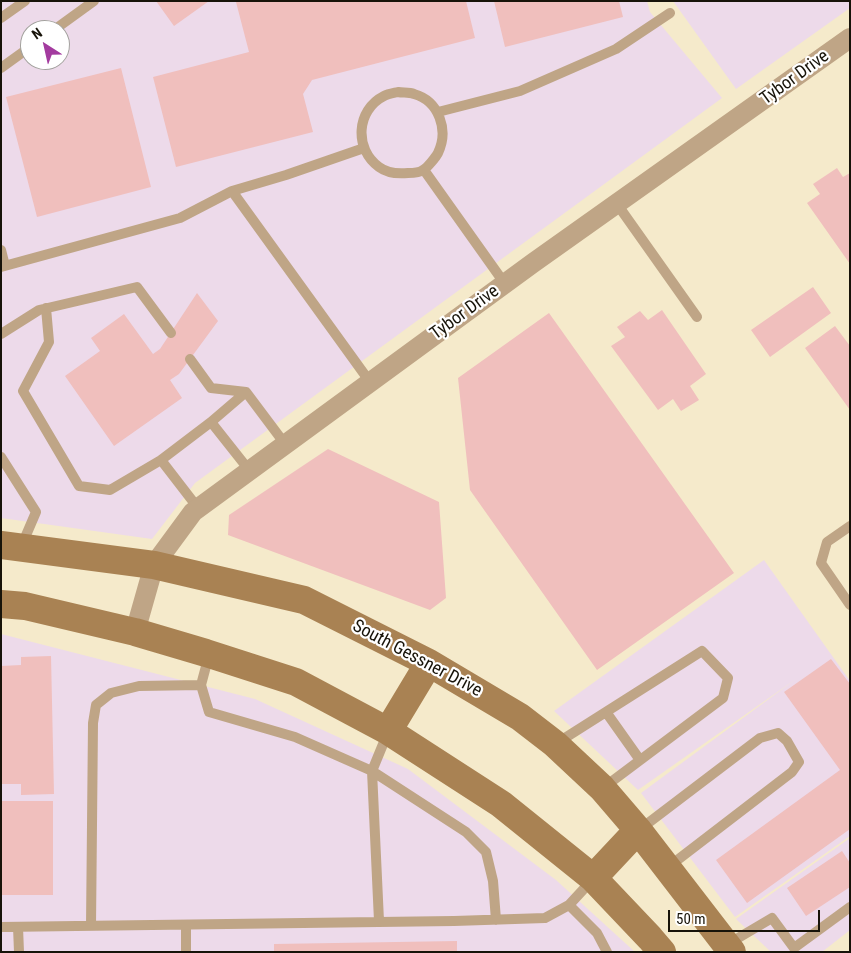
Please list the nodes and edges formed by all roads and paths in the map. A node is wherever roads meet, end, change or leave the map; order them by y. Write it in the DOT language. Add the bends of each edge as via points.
graph roads {
  1 [pos="26,1"];
  2 [pos="94,1"];
  3 [pos="670,13"];
  4 [pos="1,18"];
  5 [pos="68,20"];
  6 [pos="850,38"];
  7 [pos="20,54"];
  8 [pos="1,68"];
  9 [pos="438,112"];
  10 [pos="364,148"];
  11 [pos="424,170"];
  12 [pos="232,191"];
  13 [pos="617,204"];
  14 [pos="1,250"];
  15 [pos="3,266"];
  16 [pos="505,284"];
  17 [pos="46,308"];
  18 [pos="697,316"];
  19 [pos="1,334"];
  20 [pos="171,334"];
  21 [pos="190,359"];
  22 [pos="370,382"];
  23 [pos="246,392"];
  24 [pos="211,422"];
  25 [pos="285,444"];
  26 [pos="1,457"];
  27 [pos="161,460"];
  28 [pos="249,470"];
  29 [pos="198,508"];
  30 [pos="850,526"];
  31 [pos="11,546"];
  32 [pos="154,565"];
  33 [pos="1,604"];
  34 [pos="850,605"];
  35 [pos="135,632"];
  36 [pos="210,654"];
  37 [pos="430,663"];
  38 [pos="201,685"];
  39 [pos="606,712"];
  40 [pos="388,731"];
  41 [pos="555,744"];
  42 [pos="640,760"];
  43 [pos="372,771"];
  44 [pos="602,788"];
  45 [pos="638,830"];
  46 [pos="667,868"];
  47 [pos="593,878"];
  48 [pos="569,905"];
  49 [pos="850,907"];
  50 [pos="496,920"];
  51 [pos="379,921"];
  52 [pos="186,924"];
  53 [pos="91,926"];
  54 [pos="1,927"];
  55 [pos="18,927"];
  56 [pos="729,948"];
  57 [pos="19,952"];
  58 [pos="186,952"];
  59 [pos="607,952"];
  60 [pos="662,952"];
  1 -- 4 [label="lane"];
  2 -- 5 [label="lane"];
  3 -- 9 [label="lane" via="616,49 520,91"];
  6 -- 13 [label="street, Tybor Drive"];
  7 -- 8 [label="lane"];
  9 -- 10 [label="lane" via="428,101 414,94 398,92 383,96 370,107 362,123"];
  9 -- 11 [label="lane" via="443,140"];
  10 -- 11 [label="lane" via="380,168 396,174"];
  10 -- 12 [label="lane"];
  11 -- 16 [label="lane"];
  12 -- 15 [label="lane" via="180,218"];
  12 -- 22 [label="lane"];
  13 -- 16 [label="street, Tybor Drive"];
  13 -- 18 [label="lane"];
  14 -- 15 [label="lane"];
  16 -- 22 [label="street, Tybor Drive"];
  17 -- 19 [label="lane"];
  17 -- 20 [label="lane" via="137,288"];
  17 -- 27 [label="lane" via="49,342 23,391 79,486 110,490"];
  21 -- 23 [label="lane" via="211,388"];
  22 -- 25 [label="street, Tybor Drive"];
  23 -- 24 [label="lane"];
  23 -- 25 [label="lane"];
  24 -- 27 [label="lane"];
  24 -- 28 [label="lane"];
  25 -- 28 [label="street, Tybor Drive"];
  26 -- 31 [label="lane" via="36,512"];
  27 -- 29 [label="lane"];
  28 -- 29 [label="street, Tybor Drive"];
  29 -- 32 [label="street, Tybor Drive"];
  30 -- 34 [label="lane" via="827,542 821,563"];
  31 -- 32 [label="main road, South Gessner Drive"];
  32 -- 35 [label="street, Tybor Drive"];
  32 -- 37 [label="main road, South Gessner Drive" via="304,600"];
  33 -- 35 [label="main road" via="25,606"];
  35 -- 36 [label="main road"];
  36 -- 38 [label="lane"];
  36 -- 40 [label="main road" via="296,682"];
  37 -- 40 [label="main road"];
  37 -- 41 [label="main road, South Gessner Drive" via="520,717"];
  38 -- 43 [label="lane" via="209,712 295,737"];
  38 -- 53 [label="lane" via="139,686 111,693 96,705 92,723"];
  39 -- 41 [label="lane"];
  39 -- 42 [label="lane"];
  39 -- 42 [label="lane" via="702,651 728,678 723,698"];
  40 -- 43 [label="lane"];
  40 -- 47 [label="main road" via="501,804"];
  41 -- 44 [label="main road, South Gessner Drive"];
  42 -- 44 [label="lane"];
  43 -- 50 [label="lane" via="466,832 486,852 493,881"];
  43 -- 51 [label="lane"];
  44 -- 45 [label="main road, South Gessner Drive"];
  45 -- 46 [label="main road, South Gessner Drive"];
  45 -- 46 [label="lane" via="760,738 778,734 787,741 798,762 792,772"];
  45 -- 47 [label="main road"];
  46 -- 56 [label="main road, South Gessner Drive"];
  47 -- 48 [label="lane"];
  47 -- 60 [label="main road"];
  48 -- 50 [label="lane" via="545,918"];
  48 -- 59 [label="lane" via="597,933"];
  49 -- 56 [label="lane" via="794,948 772,918"];
  50 -- 51 [label="lane"];
  51 -- 52 [label="lane"];
  52 -- 53 [label="lane"];
  52 -- 58 [label="lane"];
  53 -- 55 [label="lane"];
  54 -- 55 [label="lane"];
  55 -- 57 [label="lane"];
}
